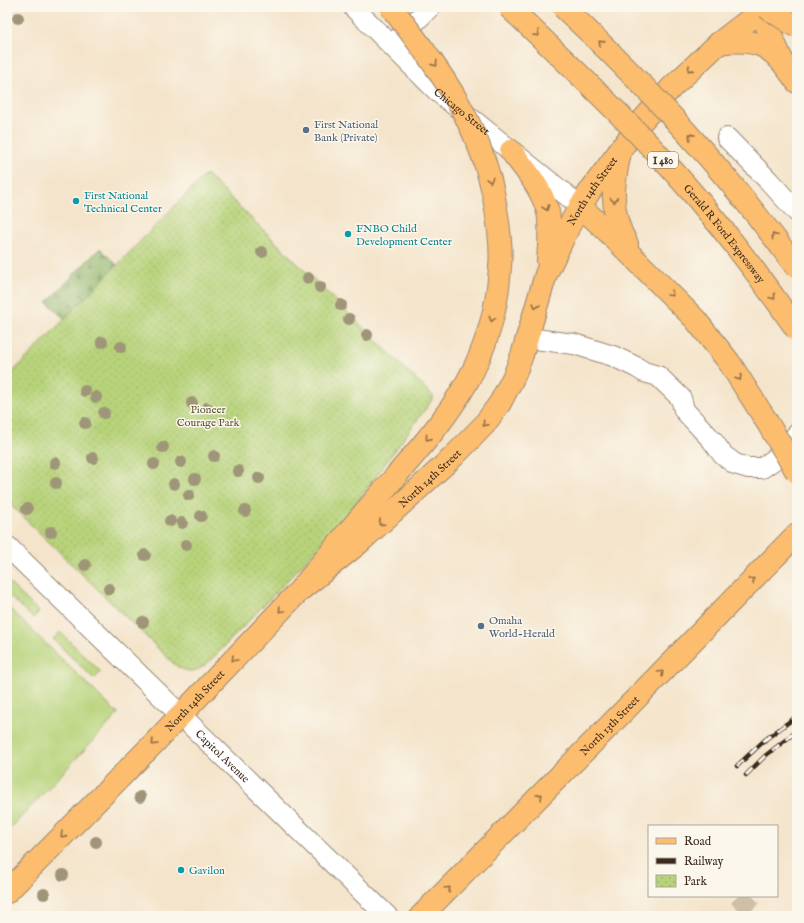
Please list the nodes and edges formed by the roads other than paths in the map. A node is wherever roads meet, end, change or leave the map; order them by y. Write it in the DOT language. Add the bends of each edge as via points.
graph roads {
  1 [pos="353,7"];
  2 [pos="391,7"];
  3 [pos="430,7"];
  4 [pos="509,7"];
  5 [pos="563,7"];
  6 [pos="763,8"];
  7 [pos="797,27"];
  8 [pos="719,43"];
  9 [pos="391,46"];
  10 [pos="784,64"];
  11 [pos="797,82"];
  12 [pos="727,138"];
  13 [pos="621,148"];
  14 [pos="511,151"];
  15 [pos="580,206"];
  16 [pos="797,212"];
  17 [pos="643,266"];
  18 [pos="797,268"];
  19 [pos="546,274"];
  20 [pos="797,330"];
  21 [pos="527,338"];
  22 [pos="797,434"];
  23 [pos="797,472"];
  24 [pos="797,534"];
  25 [pos="7,546"];
  26 [pos="300,590"];
  27 [pos="181,715"];
  28 [pos="7,892"];
  29 [pos="387,916"];
  30 [pos="421,916"];
  1 -- 9 [label="street, Chicago Street"];
  2 -- 26 [label="main road, one-way, bridge" via="424,48 463,109 486,164 495,200 499,234 500,267 496,298 489,333 478,362 462,392 428,438"];
  3 -- 9 [label="street"];
  4 -- 20 [label="main road, Gerald R Ford Expressway / I 480, one-way, bridge" via="618,112 676,174 748,263"];
  18 -- 5 [label="main road, one-way, bridge" via="748,203 689,134 635,76"];
  6 -- 7 [label="main road, bridge"];
  6 -- 8 [label="main road, North 14th Street"];
  6 -- 10 [label="main road"];
  8 -- 10 [label="main road" via="732,41 756,44 770,50"];
  8 -- 13 [label="main road, North 14th Street, one-way" via="662,97"];
  9 -- 14 [label="street, Chicago Street" via="438,92"];
  10 -- 11 [label="main road"];
  12 -- 16 [label="street"];
  13 -- 15 [label="main road, North 14th Street"];
  13 -- 17 [label="main road, one-way" via="614,186 616,219 626,242"];
  14 -- 15 [label="street, Chicago Street"];
  14 -- 19 [label="main road, one-way" via="538,188 548,212"];
  15 -- 17 [label="main road"];
  15 -- 19 [label="main road, North 14th Street"];
  17 -- 23 [label="main road, one-way, bridge" via="687,310 717,346"];
  19 -- 21 [label="main road, North 14th Street, one-way"];
  21 -- 22 [label="street" via="574,344 613,356 636,367 644,372 649,383 673,406 684,410 723,455 735,464 748,468 762,468 775,459"];
  21 -- 26 [label="main road, North 14th Street, one-way" via="508,389 484,425 359,543"];
  30 -- 24 [label="main road, North 13th Street, one-way"];
  25 -- 27 [label="street, Capitol Avenue"];
  26 -- 27 [label="main road, North 14th Street, one-way"];
  27 -- 28 [label="main road, North 14th Street, one-way"];
  27 -- 29 [label="street, Capitol Avenue"];
}
